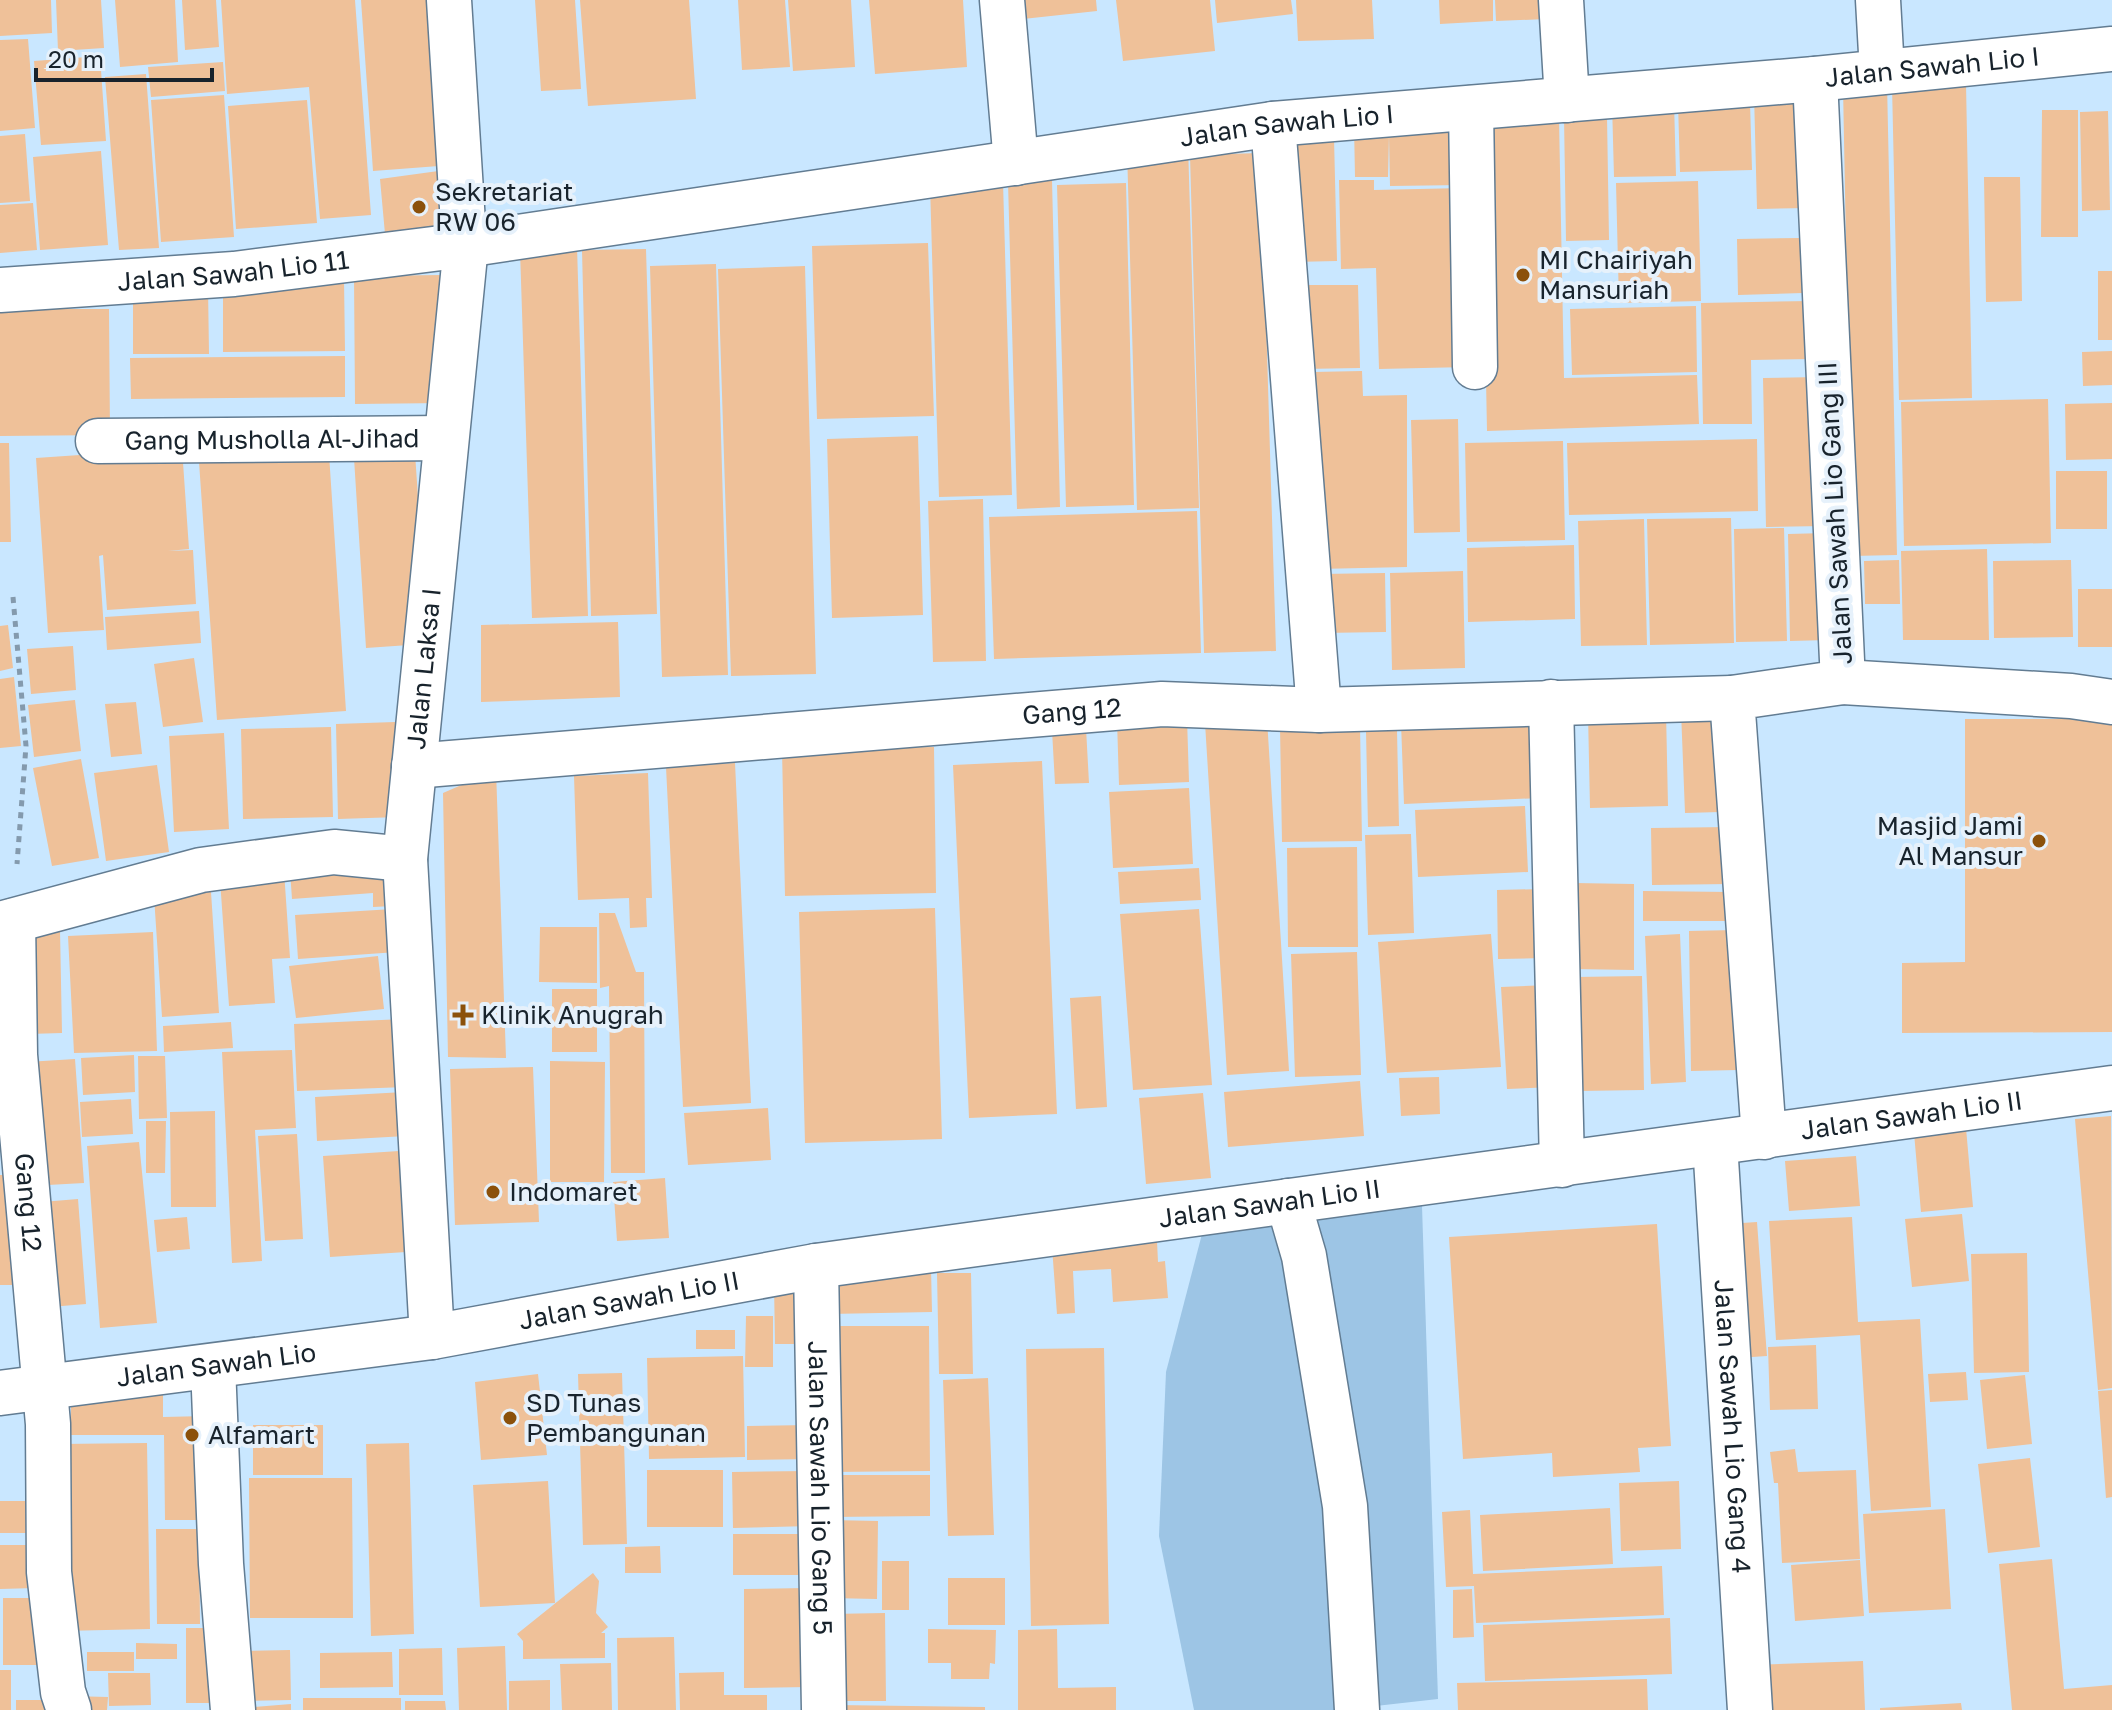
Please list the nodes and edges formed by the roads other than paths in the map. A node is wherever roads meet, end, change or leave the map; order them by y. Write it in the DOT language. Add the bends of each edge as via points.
graph roads {
  1 [pos="449,0"];
  2 [pos="1002,0"];
  3 [pos="1561,0"];
  4 [pos="1878,0"];
  5 [pos="2112,49"];
  6 [pos="1882,71"];
  7 [pos="1815,79"];
  8 [pos="1567,100"];
  9 [pos="1471,108"];
  10 [pos="1273,124"];
  11 [pos="1016,163"];
  12 [pos="465,245"];
  13 [pos="0,290"];
  14 [pos="1475,367"];
  15 [pos="445,438"];
  16 [pos="98,441"];
  17 [pos="1843,682"];
  18 [pos="1732,698"];
  19 [pos="1551,702"];
  20 [pos="2112,702"];
  21 [pos="1319,710"];
  22 [pos="414,766"];
  23 [pos="405,859"];
  24 [pos="6,923"];
  25 [pos="2112,1088"];
  26 [pos="1764,1137"];
  27 [pos="1715,1143"];
  28 [pos="1562,1165"];
  29 [pos="1288,1201"];
  30 [pos="816,1266"];
  31 [pos="432,1337"];
  32 [pos="213,1366"];
  33 [pos="21,1390"];
  34 [pos="69,1710"];
  35 [pos="233,1710"];
  36 [pos="824,1710"];
  37 [pos="1357,1710"];
  38 [pos="1750,1710"];
  1 -- 12 [label="street, Jalan Laksa I"];
  2 -- 11 [label="street"];
  3 -- 8 [label="street"];
  4 -- 6 [label="street"];
  5 -- 6 [label="street, Jalan Sawah Lio I"];
  6 -- 7 [label="street, Jalan Sawah Lio I"];
  7 -- 8 [label="street, Jalan Sawah Lio I"];
  7 -- 17 [label="street, Jalan Sawah Lio Gang III"];
  8 -- 9 [label="street, Jalan Sawah Lio I"];
  9 -- 10 [label="street, Jalan Sawah Lio I"];
  9 -- 14 [label="street"];
  10 -- 11 [label="street, Jalan Sawah Lio I"];
  10 -- 21 [label="street"];
  11 -- 12 [label="street, Jalan Sawah Lio I"];
  12 -- 13 [label="street, Jalan Sawah Lio 11" via="234,274"];
  12 -- 15 [label="street, Jalan Laksa I"];
  15 -- 16 [label="street, Gang Musholla Al-Jihad"];
  15 -- 22 [label="street, Jalan Laksa I"];
  17 -- 18 [label="street, Jalan Sawah Lio Gang III"];
  17 -- 20 [label="street"];
  18 -- 19 [label="street, Gang 12"];
  18 -- 26 [label="street"];
  19 -- 21 [label="street, Gang 12"];
  19 -- 28 [label="street"];
  21 -- 22 [label="street, Gang 12" via="1162,704"];
  22 -- 23 [label="street, Jalan Laksa I"];
  23 -- 24 [label="street" via="334,852 201,870"];
  23 -- 31 [label="street, Jalan Laksa I"];
  24 -- 33 [label="street, Gang 12" via="15,1055"];
  25 -- 26 [label="street, Jalan Sawah Lio II"];
  26 -- 27 [label="street, Jalan Sawah Lio II"];
  27 -- 28 [label="street, Jalan Sawah Lio II"];
  27 -- 38 [label="street, Jalan Sawah Lio Gang 4"];
  28 -- 29 [label="street, Jalan Sawah Lio II"];
  29 -- 30 [label="street, Jalan Sawah Lio II"];
  29 -- 37 [label="street" via="1304,1256 1345,1506"];
  30 -- 31 [label="street, Jalan Sawah Lio II"];
  30 -- 36 [label="street, Jalan Sawah Lio Gang 5"];
  31 -- 32 [label="street, Jalan Sawah Lio"];
  32 -- 33 [label="street, Jalan Sawah Lio"];
  32 -- 35 [label="street"];
  33 -- 34 [label="street, Gang 12" via="48,1424 49,1572"];
}
